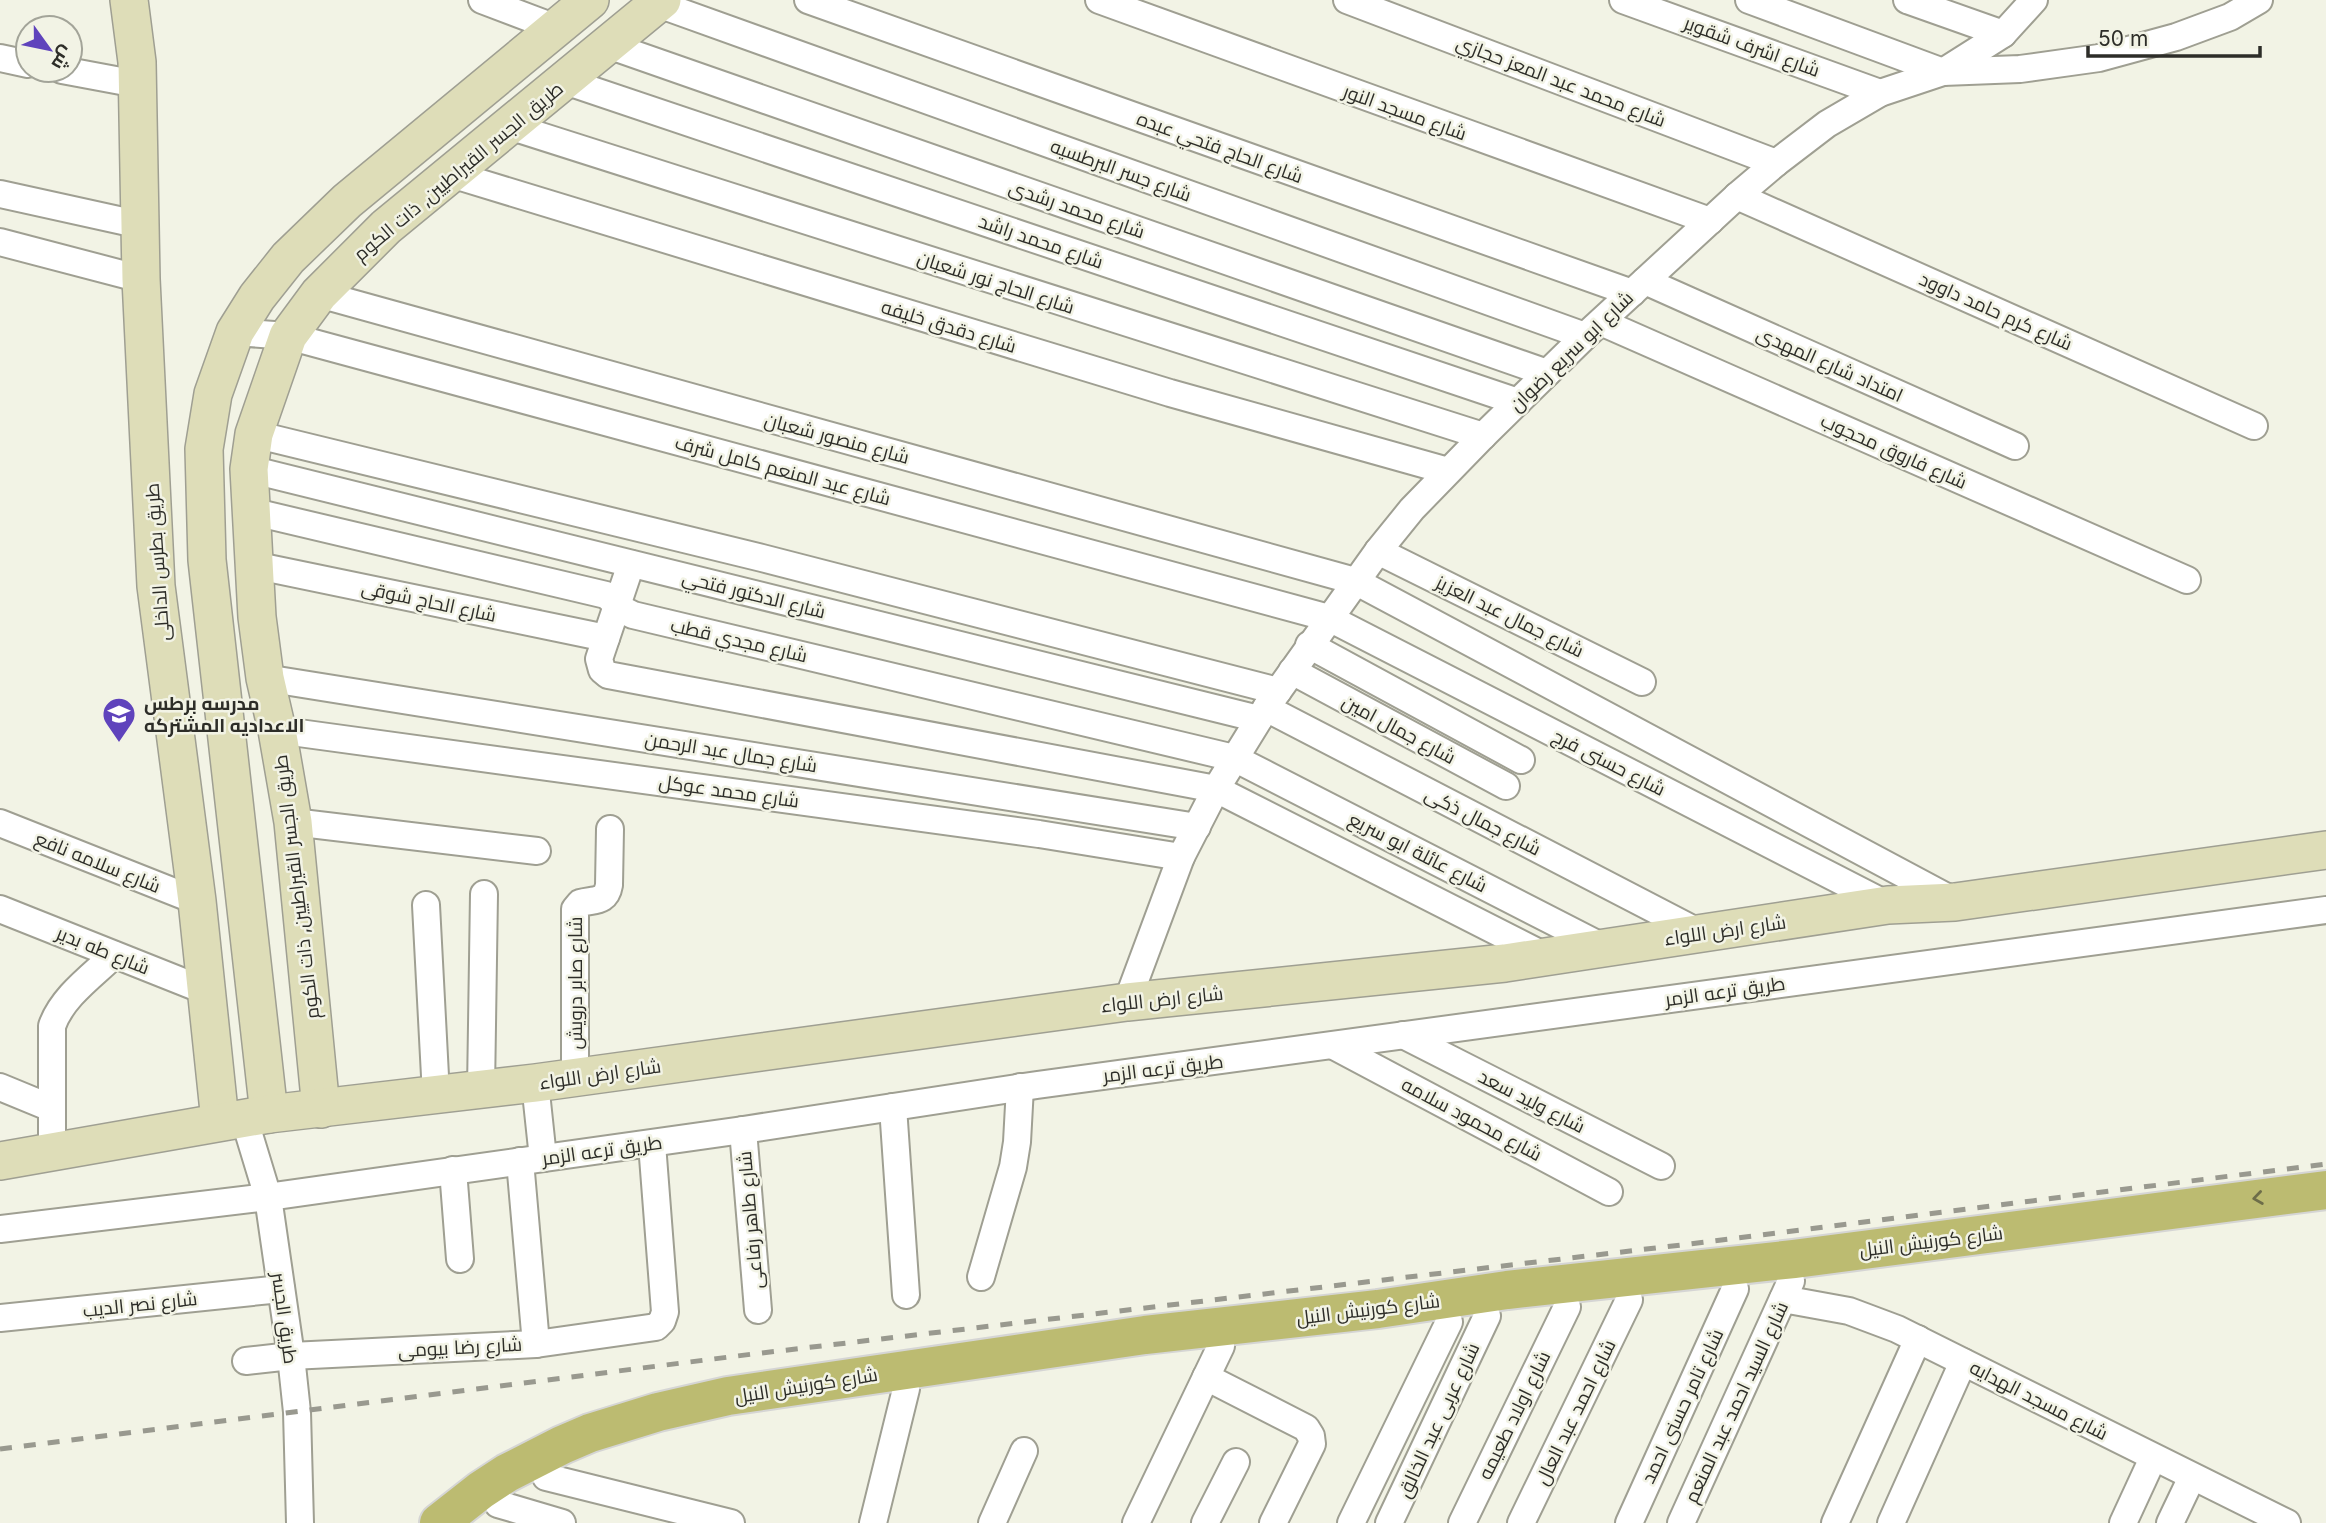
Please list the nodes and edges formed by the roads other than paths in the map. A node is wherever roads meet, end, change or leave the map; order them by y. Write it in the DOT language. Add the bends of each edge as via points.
graph roads {
  1 [pos="129,0"];
  2 [pos="482,0"];
  3 [pos="590,0"];
  4 [pos="808,0"];
  5 [pos="1099,0"];
  6 [pos="1347,0"];
  7 [pos="1623,0"];
  8 [pos="1749,0"];
  9 [pos="1907,0"];
  10 [pos="2259,0"];
  11 [pos="2029,1"];
  12 [pos="660,2"];
  13 [pos="555,28"];
  14 [pos="2003,34"];
  15 [pos="608,45"];
  16 [pos="1943,72"];
  17 [pos="84,74"];
  18 [pos="565,81"];
  19 [pos="137,84"];
  20 [pos="1880,93"];
  21 [pos="509,126"];
  22 [pos="1776,163"];
  23 [pos="452,174"];
  24 [pos="0,194"];
  25 [pos="1737,196"];
  26 [pos="347,201"];
  27 [pos="1710,221"];
  28 [pos="141,225"];
  29 [pos="386,227"];
  30 [pos="0,242"];
  31 [pos="141,279"];
  32 [pos="1638,287"];
  33 [pos="319,294"];
  34 [pos="1593,329"];
  35 [pos="235,332"];
  36 [pos="288,336"];
  37 [pos="1547,373"];
  38 [pos="1518,402"];
  39 [pos="2254,426"];
  40 [pos="1483,436"];
  41 [pos="2015,446"];
  42 [pos="252,452"];
  43 [pos="1448,471"];
  44 [pos="250,511"];
  45 [pos="1378,551"];
  46 [pos="631,564"];
  47 [pos="253,565"];
  48 [pos="2187,580"];
  49 [pos="1355,581"];
  50 [pos="618,606"];
  51 [pos="1329,618"];
  52 [pos="606,638"];
  53 [pos="1310,645"];
  54 [pos="265,678"];
  55 [pos="1642,682"];
  56 [pos="1274,697"];
  57 [pos="1539,726"];
  58 [pos="277,730"];
  59 [pos="1234,758"];
  60 [pos="1521,760"];
  61 [pos="1506,786"];
  62 [pos="1216,789"];
  63 [pos="292,822"];
  64 [pos="1485,822"];
  65 [pos="0,823"];
  66 [pos="1197,827"];
  67 [pos="610,829"];
  68 [pos="2326,850"];
  69 [pos="537,851"];
  70 [pos="1181,857"];
  71 [pos="484,894"];
  72 [pos="197,901"];
  73 [pos="1955,902"];
  74 [pos="426,905"];
  75 [pos="1888,905"];
  76 [pos="0,909"];
  77 [pos="2326,909"];
  78 [pos="1700,933"];
  79 [pos="1603,947"];
  80 [pos="114,955"];
  81 [pos="1545,956"];
  82 [pos="206,991"];
  83 [pos="1127,1002"];
  84 [pos="1403,1035"];
  85 [pos="1334,1046"];
  86 [pos="575,1077"];
  87 [pos="535,1083"];
  88 [pos="0,1087"];
  89 [pos="1020,1087"];
  90 [pos="481,1090"];
  91 [pos="436,1095"];
  92 [pos="893,1107"];
  93 [pos="51,1108"];
  94 [pos="321,1109"];
  95 [pos="245,1118"];
  96 [pos="743,1130"];
  97 [pos="652,1144"];
  98 [pos="51,1152"];
  99 [pos="531,1160"];
  100 [pos="0,1161"];
  101 [pos="1661,1167"];
  102 [pos="453,1170"];
  103 [pos="2326,1190"];
  104 [pos="1609,1192"];
  105 [pos="268,1197"];
  106 [pos="2326,1216"];
  107 [pos="0,1229"];
  108 [pos="460,1259"];
  109 [pos="981,1277"];
  110 [pos="281,1289"];
  111 [pos="1735,1289"];
  112 [pos="1787,1290"];
  113 [pos="906,1295"];
  114 [pos="1629,1300"];
  115 [pos="1567,1307"];
  116 [pos="758,1310"];
  117 [pos="1487,1316"];
  118 [pos="0,1318"];
  119 [pos="1449,1322"];
  120 [pos="1918,1339"];
  121 [pos="536,1344"];
  122 [pos="290,1356"];
  123 [pos="246,1361"];
  124 [pos="1214,1362"];
  125 [pos="1963,1362"];
  126 [pos="906,1389"];
  127 [pos="1024,1451"];
  128 [pos="2153,1458"];
  129 [pos="1236,1462"];
  130 [pos="546,1477"];
  131 [pos="2192,1477"];
  132 [pos="486,1514"];
  133 [pos="300,1523"];
  134 [pos="439,1523"];
  135 [pos="562,1523"];
  136 [pos="731,1523"];
  137 [pos="873,1523"];
  138 [pos="992,1523"];
  139 [pos="1136,1523"];
  140 [pos="1205,1523"];
  141 [pos="1273,1523"];
  142 [pos="1351,1523"];
  143 [pos="1389,1523"];
  144 [pos="1462,1523"];
  145 [pos="1521,1523"];
  146 [pos="1629,1523"];
  147 [pos="1681,1523"];
  148 [pos="1836,1523"];
  149 [pos="1891,1523"];
  150 [pos="2123,1523"];
  151 [pos="2170,1523"];
  152 [pos="2287,1523"];
  1 -- 19 [label="street, طريق بطرس الداخلى"];
  2 -- 13 [label="street"];
  3 -- 13 [label="street"];
  4 -- 32 [label="street, شارع الحاج فتحي عبده"];
  5 -- 27 [label="street, شارع مسجد النور"];
  6 -- 22 [label="street, شارع محمد عبد المعز حجازي"];
  7 -- 20 [label="street, شارع اشرف شقوير"];
  8 -- 16 [label="street"];
  9 -- 14 [label="street"];
  10 -- 16 [label="street, شارع ابو سريع رضوان" via="2230,17 2176,37 2099,58 2020,69"];
  11 -- 14 [label="street"];
  12 -- 15 [label="street, طريق الجسر القيراطيين, ذات الكوم"];
  12 -- 34 [label="street, شارع جسر البرطسيه"];
  13 -- 26 [label="street"];
  14 -- 16 [label="street"];
  15 -- 18 [label="street, طريق الجسر القيراطيين, ذات الكوم"];
  15 -- 37 [label="street, شارع محمد رشدى"];
  16 -- 20 [label="street, شارع ابو سريع رضوان"];
  17 -- 19 [label="street"];
  18 -- 21 [label="street, طريق الجسر القيراطيين, ذات الكوم"];
  18 -- 38 [label="street, شارع محمد راشد"];
  19 -- 28 [label="street, طريق بطرس الداخلى"];
  20 -- 22 [label="street, شارع ابو سريع رضوان" via="1827,124"];
  21 -- 23 [label="street, طريق الجسر القيراطيين, ذات الكوم"];
  21 -- 40 [label="street, شارع الحاج نور شعبان"];
  22 -- 25 [label="street, شارع ابو سريع رضوان"];
  23 -- 29 [label="street, طريق الجسر القيراطيين, ذات الكوم"];
  23 -- 43 [label="street, شارع دقدق خليفه" via="1170,393"];
  24 -- 28 [label="street"];
  25 -- 27 [label="street, شارع ابو سريع رضوان"];
  25 -- 39 [label="street, شارع كرم حامد داوود"];
  26 -- 29 [label="street"];
  26 -- 35 [label="street" via="288,258"];
  27 -- 32 [label="street, شارع ابو سريع رضوان"];
  28 -- 31 [label="street, طريق بطرس الداخلى"];
  29 -- 33 [label="street, طريق الجسر القيراطيين, ذات الكوم"];
  30 -- 31 [label="street"];
  31 -- 72 [label="street, طريق بطرس الداخلى" via="156,586"];
  32 -- 34 [label="street, شارع ابو سريع رضوان"];
  32 -- 41 [label="street, امتداد شارع المهدى"];
  33 -- 36 [label="street, طريق الجسر القيراطيين, ذات الكوم"];
  33 -- 49 [label="street, شارع منصور شعبان"];
  34 -- 37 [label="street, شارع ابو سريع رضوان"];
  34 -- 48 [label="street, شارع فاروق محجوب"];
  35 -- 36 [label="street, شارع عبد المنعم كامل شرف"];
  35 -- 95 [label="street" via="213,394 204,449 207,560"];
  36 -- 42 [label="street, طريق الجسر القيراطيين, ذات الكوم"];
  36 -- 51 [label="street, شارع عبد المنعم كامل شرف"];
  37 -- 38 [label="street, شارع ابو سريع رضوان"];
  38 -- 40 [label="street, شارع ابو سريع رضوان"];
  40 -- 43 [label="street, شارع ابو سريع رضوان"];
  42 -- 44 [label="street, طريق الجسر القيراطيين, ذات الكوم"];
  42 -- 46 [label="street, شارع الدكتور فتحي"];
  42 -- 56 [label="street" via="762,558"];
  43 -- 45 [label="street, شارع ابو سريع رضوان"];
  44 -- 47 [label="street, طريق الجسر القيراطيين, ذات الكوم"];
  44 -- 50 [label="street, شارع مجدي قطب" via="606,594"];
  45 -- 49 [label="street, شارع ابو سريع رضوان"];
  45 -- 55 [label="street, شارع جمال عبد العزيز"];
  46 -- 50 [label="street"];
  46 -- 56 [label="street, شارع الدكتور فتحي"];
  47 -- 52 [label="street, شارع الحاج شوقى"];
  47 -- 54 [label="street, طريق الجسر القيراطيين, ذات الكوم"];
  49 -- 51 [label="street, شارع ابو سريع رضوان"];
  49 -- 73 [label="street, شارع منصور شعبان"];
  50 -- 52 [label="street"];
  50 -- 59 [label="street, شارع مجدي قطب" via="633,615"];
  51 -- 53 [label="street, شارع ابو سريع رضوان"];
  51 -- 57 [label="street, شارع حسنى فرج"];
  52 -- 62 [label="street" via="599,659 608,675"];
  53 -- 56 [label="street, شارع ابو سريع رضوان"];
  53 -- 60 [label="street"];
  54 -- 58 [label="street, طريق الجسر القيراطيين, ذات الكوم"];
  54 -- 66 [label="street, شارع جمال عبد الرحمن"];
  56 -- 59 [label="street, شارع ابو سريع رضوان"];
  56 -- 61 [label="street, شارع جمال امين"];
  56 -- 64 [label="street, شارع جمال ذكى"];
  57 -- 60 [label="street"];
  57 -- 75 [label="street, شارع حسنى فرج"];
  58 -- 63 [label="street, طريق الجسر القيراطيين, ذات الكوم"];
  58 -- 70 [label="street, شارع محمد عوكل"];
  59 -- 62 [label="street, شارع ابو سريع رضوان"];
  59 -- 79 [label="street, شارع عائلة ابو سريع"];
  60 -- 61 [label="street"];
  61 -- 64 [label="street"];
  62 -- 66 [label="street, شارع ابو سريع رضوان"];
  62 -- 81 [label="street"];
  63 -- 69 [label="street"];
  63 -- 94 [label="street, طريق الجسر القيراطيين, ذات الكوم"];
  64 -- 78 [label="street, شارع جمال ذكى"];
  65 -- 72 [label="street, شارع سلامه نافع"];
  66 -- 70 [label="street, شارع ابو سريع رضوان"];
  67 -- 86 [label="street, شارع صابر درويش" via="608,894 575,909"];
  68 -- 73 [label="street, شارع ارض اللواء"];
  70 -- 83 [label="street, شارع ابو سريع رضوان"];
  71 -- 90 [label="street"];
  72 -- 82 [label="street, طريق بطرس الداخلى"];
  73 -- 75 [label="street, شارع ارض اللواء"];
  74 -- 91 [label="street"];
  75 -- 78 [label="street, شارع ارض اللواء"];
  76 -- 80 [label="street, شارع طه بدير"];
  77 -- 84 [label="street, طريق ترعه الزمر"];
  78 -- 79 [label="street, شارع ارض اللواء"];
  79 -- 81 [label="street, شارع ارض اللواء"];
  80 -- 82 [label="street, شارع طه بدير"];
  80 -- 93 [label="street" via="56,1013"];
  81 -- 83 [label="street, شارع ارض اللواء"];
  82 -- 95 [label="street, طريق بطرس الداخلى"];
  83 -- 86 [label="street, شارع ارض اللواء"];
  84 -- 85 [label="street, طريق ترعه الزمر"];
  84 -- 101 [label="street, شارع وليد سعد"];
  85 -- 89 [label="street, طريق ترعه الزمر"];
  85 -- 104 [label="street, شارع محمود سلامه"];
  86 -- 87 [label="street, شارع ارض اللواء"];
  87 -- 90 [label="street, شارع ارض اللواء"];
  87 -- 99 [label="street"];
  88 -- 93 [label="street"];
  89 -- 92 [label="street, طريق ترعه الزمر"];
  89 -- 109 [label="street" via="1013,1167"];
  90 -- 91 [label="street, شارع ارض اللواء"];
  91 -- 94 [label="street, شارع ارض اللواء"];
  92 -- 96 [label="street, طريق ترعه الزمر"];
  92 -- 113 [label="street"];
  93 -- 98 [label="street"];
  94 -- 95 [label="street, شارع ارض اللواء"];
  95 -- 98 [label="street, شارع ارض اللواء"];
  95 -- 105 [label="street, طريق الجسر"];
  96 -- 97 [label="street, طريق ترعه الزمر"];
  96 -- 116 [label="street, شارع طاهر رفاعى"];
  97 -- 99 [label="street, طريق ترعه الزمر"];
  97 -- 121 [label="street, شارع رضا بيومى" via="665,1312 659,1324"];
  98 -- 100 [label="street, شارع ارض اللواء"];
  99 -- 102 [label="street, طريق ترعه الزمر"];
  99 -- 121 [label="street"];
  102 -- 105 [label="street, طريق ترعه الزمر"];
  102 -- 108 [label="street"];
  103 -- 134 [label="main road, شارع كورنيش النيل, one-way" via="1794,1259 1145,1335 728,1396 658,1412 562,1445 507,1473"];
  105 -- 107 [label="street, طريق ترعه الزمر"];
  105 -- 110 [label="street, طريق الجسر"];
  106 -- 112 [label="main road, شارع كورنيش النيل"];
  110 -- 118 [label="street, شارع نصر الديب"];
  110 -- 122 [label="street, طريق الجسر"];
  111 -- 112 [label="main road, شارع كورنيش النيل"];
  111 -- 114 [label="main road, شارع كورنيش النيل"];
  111 -- 146 [label="street, شارع تامر حسنى احمد"];
  112 -- 120 [label="street, شارع مسجد الهدايه"];
  112 -- 147 [label="street, شارع السيد احمد عبد المنعم"];
  114 -- 115 [label="main road, شارع كورنيش النيل"];
  114 -- 145 [label="street, شارع احمد عبد العال"];
  115 -- 117 [label="main road, شارع كورنيش النيل"];
  115 -- 144 [label="street, شارع اولاد طعيمه"];
  117 -- 119 [label="main road, شارع كورنيش النيل"];
  117 -- 143 [label="street, شارع عربى عبد الخالق"];
  119 -- 124 [label="main road, شارع كورنيش النيل"];
  119 -- 142 [label="street"];
  120 -- 125 [label="street, شارع مسجد الهدايه"];
  120 -- 148 [label="street"];
  121 -- 122 [label="street, شارع رضا بيومى"];
  122 -- 123 [label="street, شارع رضا بيومى"];
  122 -- 133 [label="street, طريق الجسر" via="297,1412"];
  124 -- 126 [label="main road, شارع كورنيش النيل"];
  124 -- 139 [label="street"];
  124 -- 141 [label="street" via="1311,1436 1312,1444"];
  125 -- 128 [label="street, شارع مسجد الهدايه"];
  125 -- 149 [label="street"];
  126 -- 130 [label="main road, شارع كورنيش النيل" via="663,1433"];
  126 -- 137 [label="street"];
  127 -- 138 [label="street"];
  128 -- 131 [label="street, شارع مسجد الهدايه"];
  128 -- 150 [label="street"];
  129 -- 140 [label="street"];
  130 -- 132 [label="main road, شارع كورنيش النيل"];
  130 -- 136 [label="street"];
  131 -- 151 [label="street"];
  131 -- 152 [label="street, شارع مسجد الهدايه"];
  132 -- 135 [label="street"];
}
